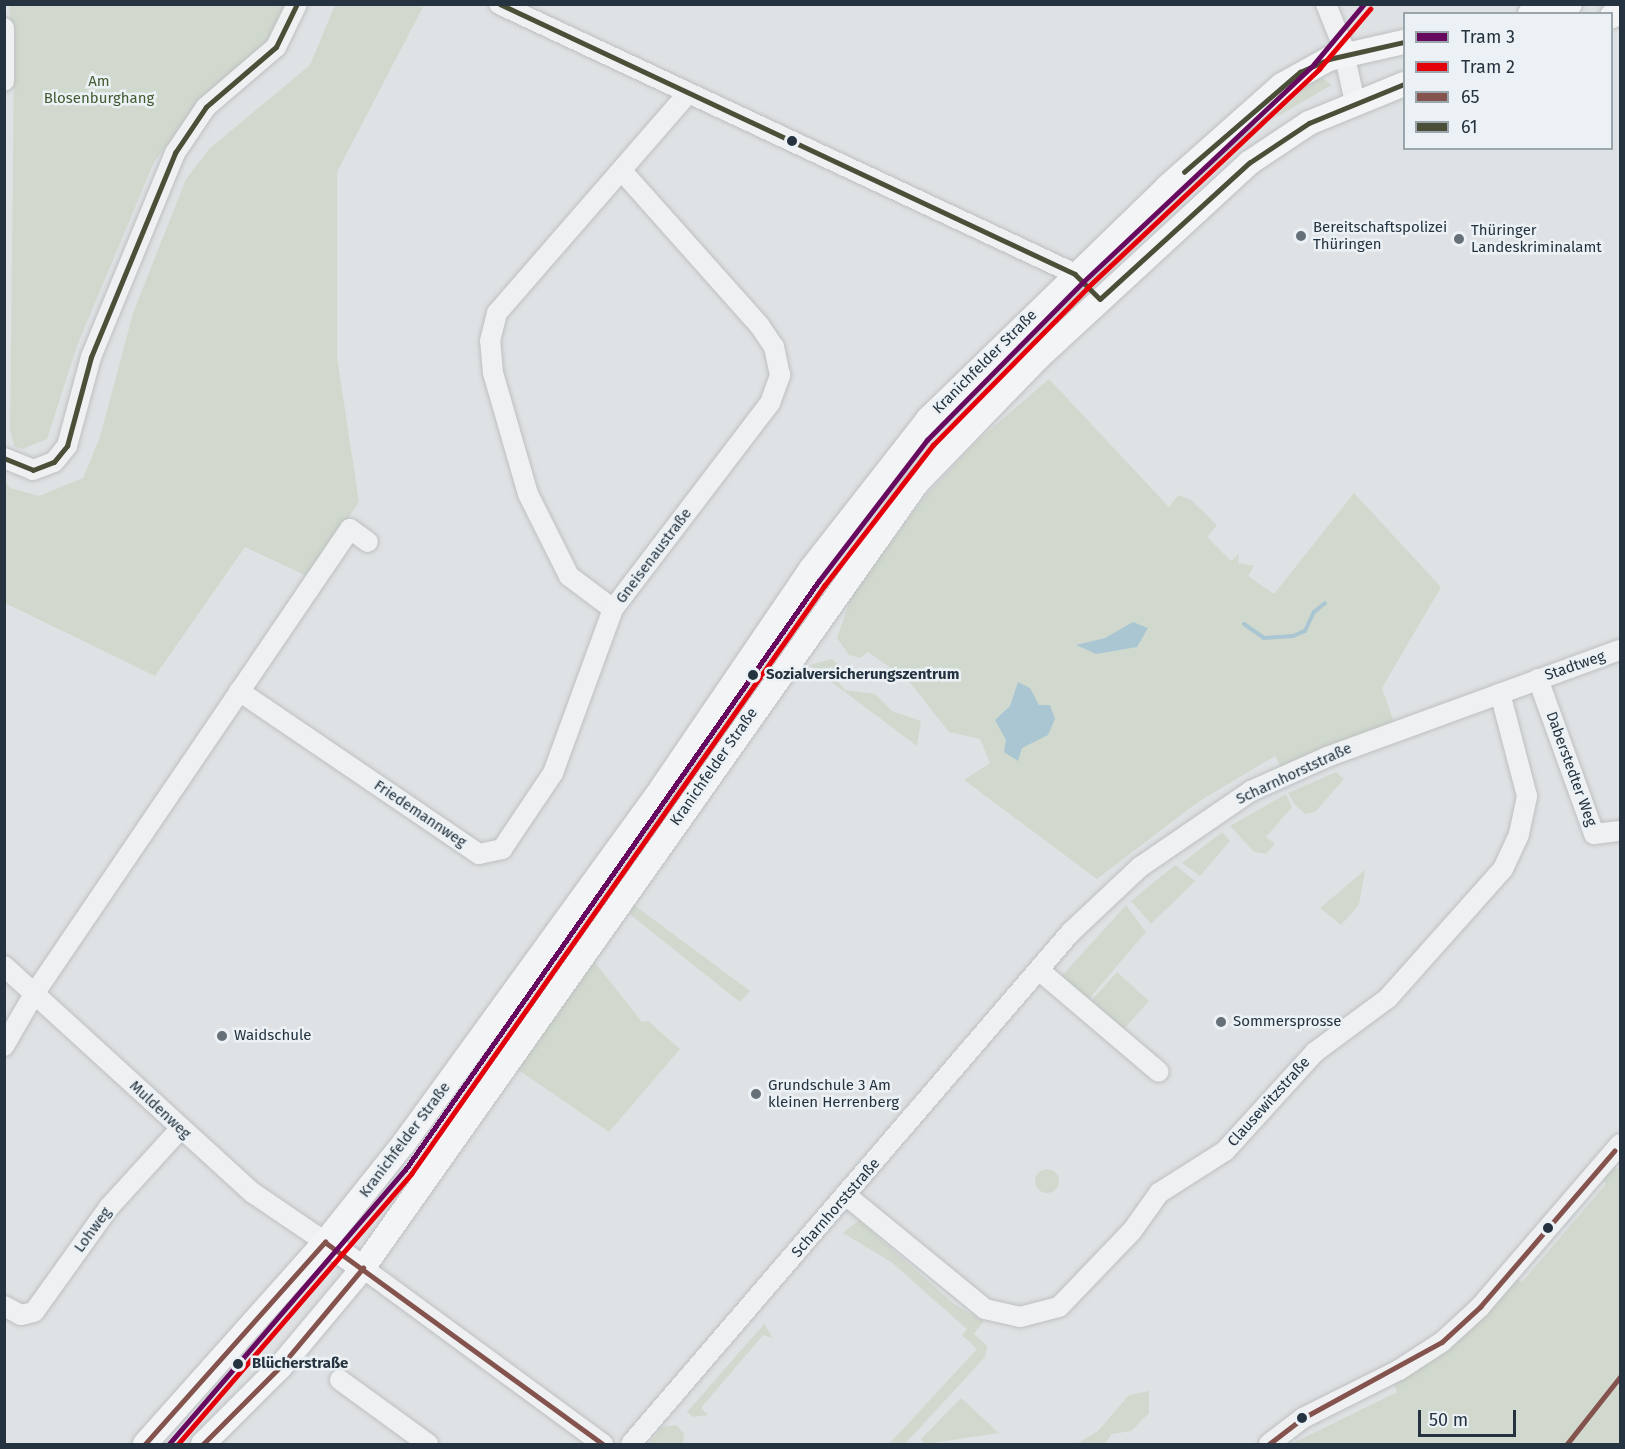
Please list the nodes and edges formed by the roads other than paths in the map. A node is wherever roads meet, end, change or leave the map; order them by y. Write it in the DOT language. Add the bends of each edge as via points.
graph roads {
  1 [pos="297,4"];
  2 [pos="499,4"];
  3 [pos="1326,4"];
  4 [pos="1570,4"];
  5 [pos="1538,12"];
  6 [pos="4,28"];
  7 [pos="1403,42"];
  8 [pos="1345,55"];
  9 [pos="5,63"];
  10 [pos="4,81"];
  11 [pos="1403,84"];
  12 [pos="688,93"];
  13 [pos="1354,102"];
  14 [pos="622,171"];
  15 [pos="1075,274"];
  16 [pos="1100,299"];
  17 [pos="4,458"];
  18 [pos="368,542"];
  19 [pos="613,609"];
  20 [pos="1620,650"];
  21 [pos="1533,680"];
  22 [pos="239,692"];
  23 [pos="1500,693"];
  24 [pos="1620,831"];
  25 [pos="4,966"];
  26 [pos="1039,970"];
  27 [pos="34,994"];
  28 [pos="4,1046"];
  29 [pos="1159,1072"];
  30 [pos="180,1129"];
  31 [pos="1620,1144"];
  32 [pos="846,1196"];
  33 [pos="325,1242"];
  34 [pos="363,1268"];
  35 [pos="4,1306"];
  36 [pos="340,1380"];
  37 [pos="145,1444"];
  38 [pos="203,1444"];
  39 [pos="428,1444"];
  40 [pos="603,1444"];
  41 [pos="631,1444"];
  42 [pos="1269,1444"];
  1 -- 17 [label="street" via="276,47 206,107 175,153 91,357 66,446 54,462 33,470"];
  2 -- 12 [label="street"];
  3 -- 8 [label="street"];
  4 -- 5 [label="main road"];
  6 -- 9 [label="street"];
  7 -- 8 [label="main road, Kranichfelder Straße"];
  8 -- 13 [label="street"];
  8 -- 15 [label="main road, Kranichfelder Straße" via="1314,64 1282,85"];
  9 -- 10 [label="street"];
  11 -- 13 [label="main road, Kranichfelder Straße"];
  12 -- 14 [label="street, Gneisenaustraße"];
  12 -- 15 [label="street"];
  13 -- 16 [label="main road, Kranichfelder Straße" via="1309,123 1249,163"];
  14 -- 19 [label="street, Gneisenaustraße" via="497,313 490,341 493,373 528,494 569,576"];
  14 -- 19 [label="street, Gneisenaustraße" via="760,326 774,347 780,375 770,404"];
  15 -- 16 [label="main road"];
  15 -- 33 [label="main road, Kranichfelder Straße" via="901,450 446,1087"];
  16 -- 34 [label="main road, Kranichfelder Straße" via="952,443 884,524"];
  18 -- 22 [label="street" via="350,529"];
  19 -- 22 [label="street, Friedemannweg" via="553,773 502,849 491,855 479,854"];
  20 -- 21 [label="street, Stadtweg"];
  21 -- 23 [label="street, Scharnhorststraße"];
  21 -- 24 [label="street, Daberstedter Weg" via="1594,834"];
  22 -- 27 [label="street"];
  23 -- 26 [label="street, Scharnhorststraße" via="1327,757 1242,796 1113,890"];
  23 -- 32 [label="street, Clausewitzstraße" via="1527,796 1519,834 1503,869 1388,998 1315,1052 1225,1151 1159,1193 1132,1231 1059,1307 1020,1317 985,1309"];
  25 -- 27 [label="street, Muldenweg"];
  26 -- 29 [label="street"];
  26 -- 32 [label="street, Scharnhorststraße"];
  27 -- 28 [label="street"];
  27 -- 30 [label="street, Muldenweg"];
  30 -- 33 [label="street, Muldenweg" via="253,1193"];
  30 -- 35 [label="street, Lohweg" via="110,1206 34,1312 21,1315"];
  31 -- 42 [label="street" via="1480,1307 1442,1342 1399,1370 1303,1418"];
  32 -- 41 [label="street, Scharnhorststraße"];
  33 -- 34 [label="main road"];
  33 -- 37 [label="main road, Kranichfelder Straße"];
  34 -- 38 [label="main road, Kranichfelder Straße" via="281,1366"];
  34 -- 40 [label="street"];
  36 -- 39 [label="street"];
}
